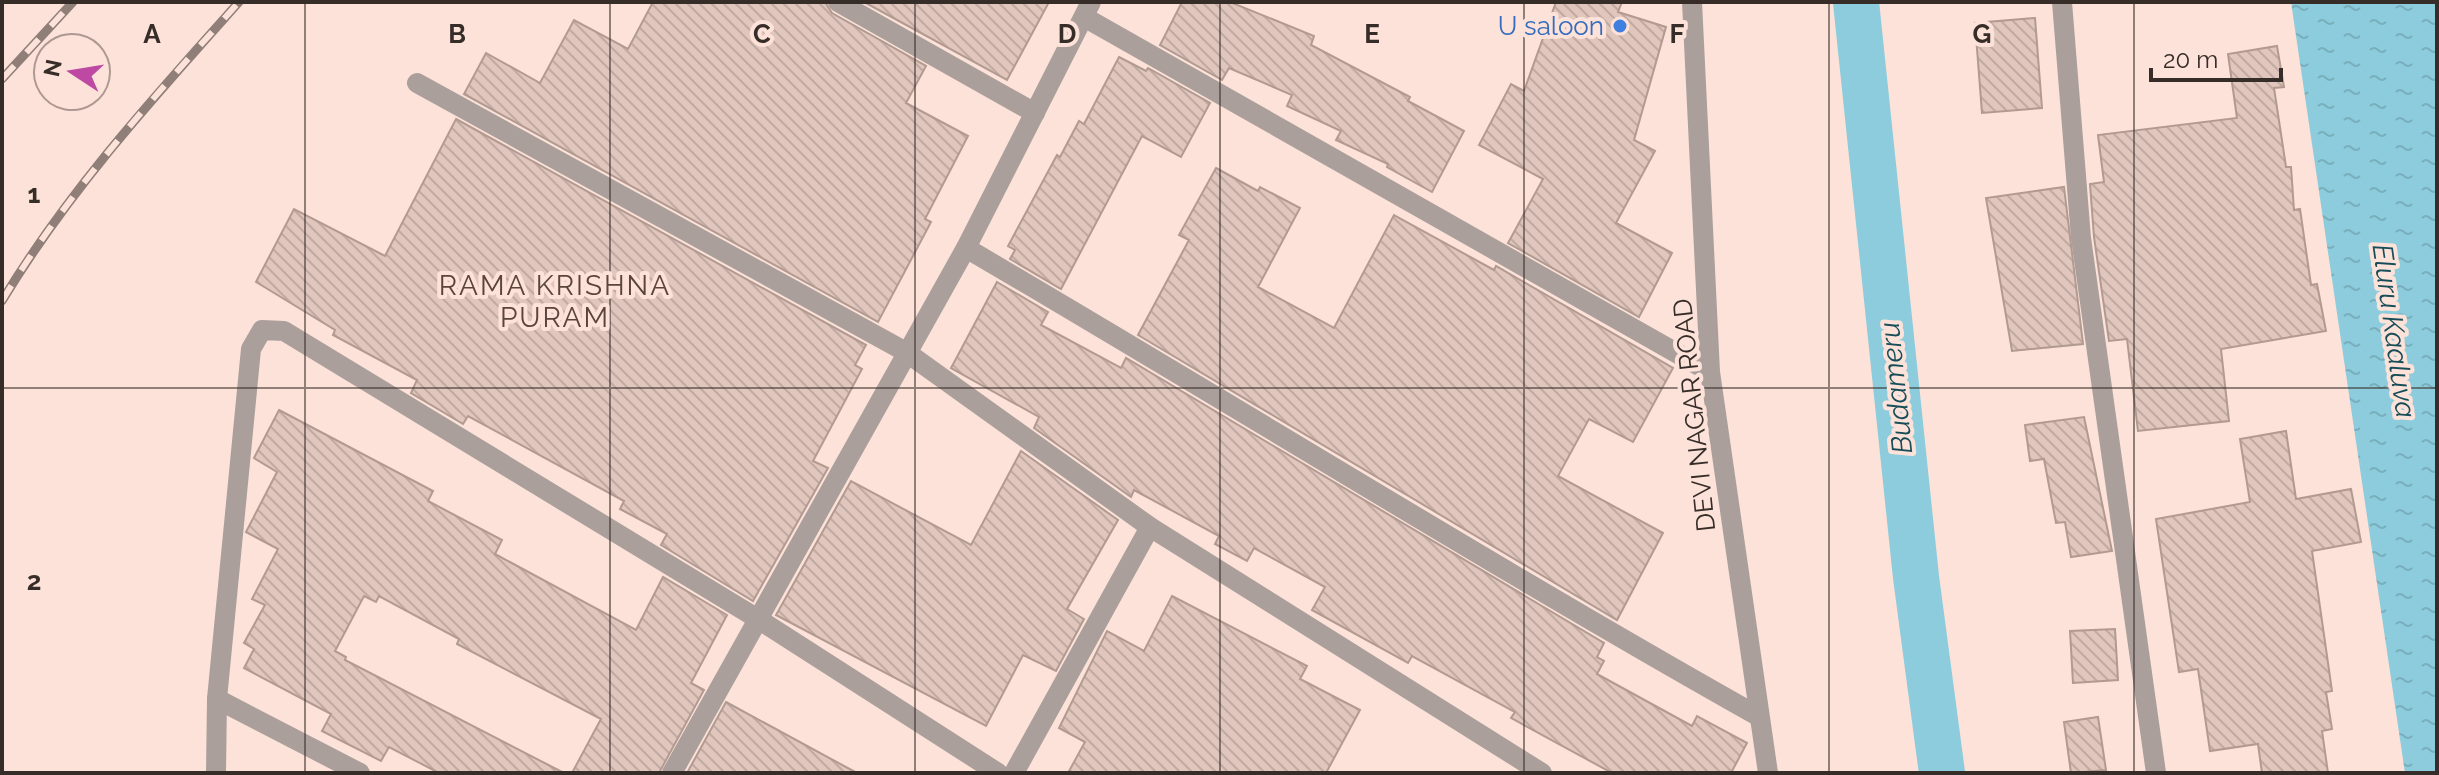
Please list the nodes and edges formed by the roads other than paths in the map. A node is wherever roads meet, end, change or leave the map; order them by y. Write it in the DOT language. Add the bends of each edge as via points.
graph roads {
  1 [pos="838,2"];
  2 [pos="1692,2"];
  3 [pos="2062,2"];
  4 [pos="1088,10"];
  5 [pos="417,83"];
  6 [pos="1035,113"];
  7 [pos="966,248"];
  8 [pos="906,352"];
  9 [pos="1710,372"];
  10 [pos="1150,527"];
  11 [pos="758,619"];
  12 [pos="217,699"];
  13 [pos="1758,716"];
  14 [pos="216,773"];
  15 [pos="360,773"];
  16 [pos="672,773"];
  17 [pos="998,773"];
  18 [pos="1014,773"];
  19 [pos="1542,773"];
  20 [pos="1768,773"];
  21 [pos="2156,773"];
  1 -- 6 [label="street"];
  2 -- 9 [label="street, DEVI NAGAR ROAD"];
  3 -- 21 [label="street" via="2081,238"];
  4 -- 6 [label="street"];
  4 -- 9 [label="street"];
  5 -- 8 [label="street"];
  6 -- 7 [label="street"];
  7 -- 8 [label="street"];
  7 -- 13 [label="street" via="1275,429 1541,594"];
  8 -- 10 [label="street"];
  8 -- 11 [label="street"];
  9 -- 13 [label="street, DEVI NAGAR ROAD"];
  10 -- 18 [label="street"];
  10 -- 19 [label="street"];
  11 -- 12 [label="street" via="284,331 262,330 251,349"];
  11 -- 16 [label="street"];
  11 -- 17 [label="street"];
  12 -- 14 [label="street"];
  12 -- 15 [label="street"];
  13 -- 20 [label="street, DEVI NAGAR ROAD"];
}
